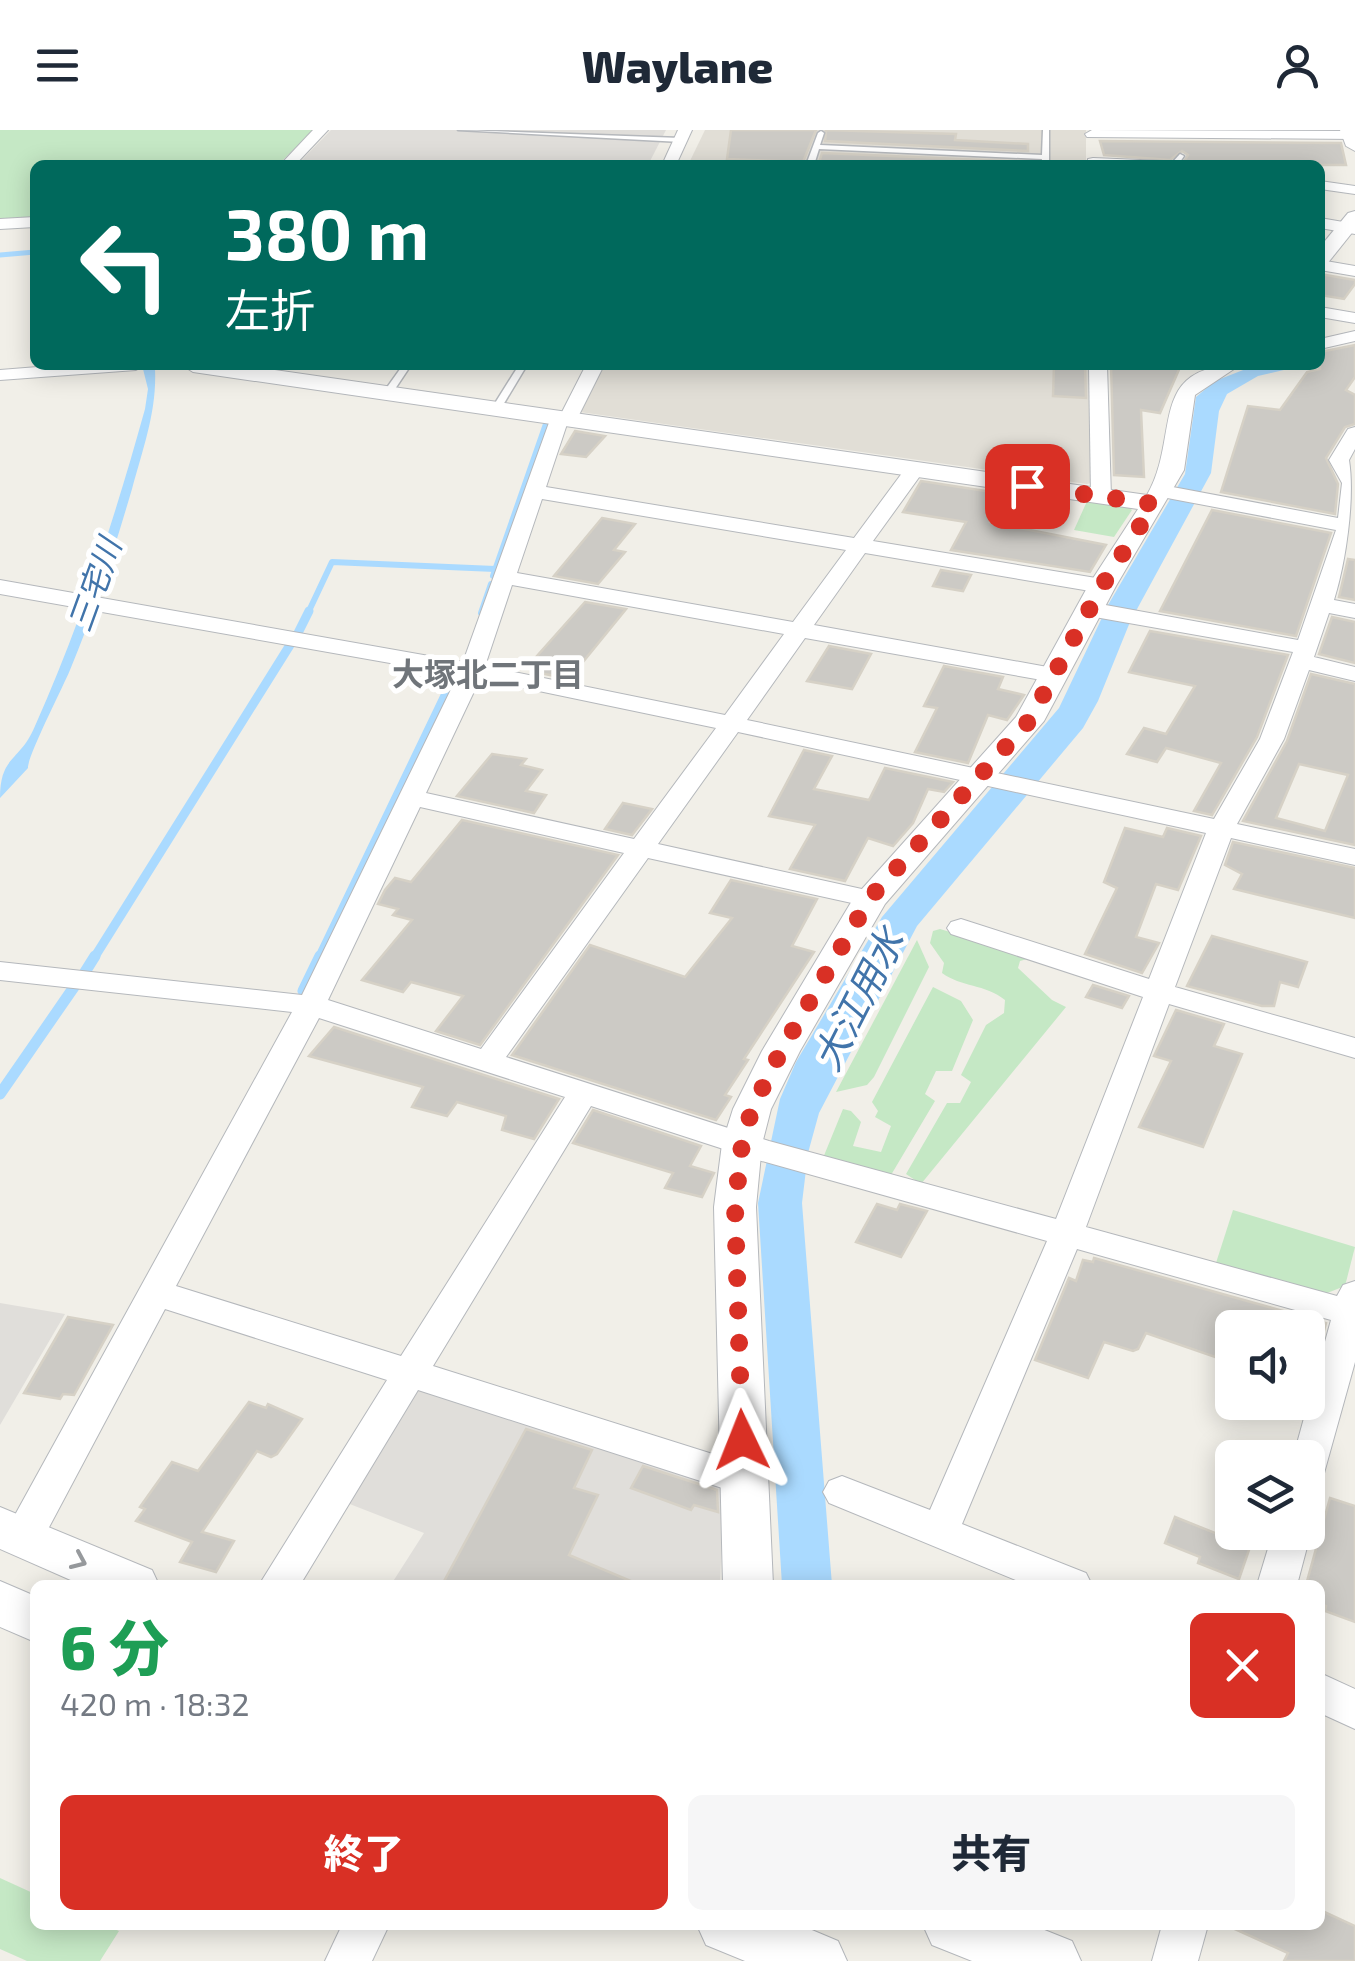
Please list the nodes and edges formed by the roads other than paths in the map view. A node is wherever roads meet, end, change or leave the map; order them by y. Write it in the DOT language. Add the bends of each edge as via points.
graph roads {
  1 [pos="321,130"];
  2 [pos="461,130"];
  3 [pos="1046,130"];
  4 [pos="506,131"];
  5 [pos="822,132"];
  6 [pos="1092,132"];
  7 [pos="626,134"];
  8 [pos="683,135"];
  9 [pos="1352,137"];
  10 [pos="817,146"];
  11 [pos="1180,156"];
  12 [pos="291,160"];
  13 [pos="671,160"];
  14 [pos="812,160"];
  15 [pos="1030,160"];
  16 [pos="1045,160"];
  17 [pos="1093,160"];
  18 [pos="1177,160"];
  19 [pos="1325,186"];
  20 [pos="1355,190"];
  21 [pos="30,222"];
  22 [pos="1325,223"];
  23 [pos="0,224"];
  24 [pos="1352,224"];
  25 [pos="1325,257"];
  26 [pos="1325,264"];
  27 [pos="1355,270"];
  28 [pos="1325,313"];
  29 [pos="1355,318"];
  30 [pos="1355,336"];
  31 [pos="1325,343"];
  32 [pos="68,370"];
  33 [pos="228,370"];
  34 [pos="404,370"];
  35 [pos="520,370"];
  36 [pos="592,370"];
  37 [pos="1098,370"];
  38 [pos="1220,370"];
  39 [pos="0,375"];
  40 [pos="388,393"];
  41 [pos="497,408"];
  42 [pos="564,418"];
  43 [pos="1355,433"];
  44 [pos="1348,463"];
  45 [pos="915,469"];
  46 [pos="533,491"];
  47 [pos="1102,496"];
  48 [pos="1162,496"];
  49 [pos="1349,531"];
  50 [pos="859,545"];
  51 [pos="504,577"];
  52 [pos="0,587"];
  53 [pos="1097,602"];
  54 [pos="1320,604"];
  55 [pos="1355,611"];
  56 [pos="799,630"];
  57 [pos="1304,655"];
  58 [pos="471,673"];
  59 [pos="1355,674"];
  60 [pos="1053,675"];
  61 [pos="730,724"];
  62 [pos="991,777"];
  63 [pos="412,798"];
  64 [pos="1221,829"];
  65 [pos="641,848"];
  66 [pos="1355,857"];
  67 [pos="870,898"];
  68 [pos="961,928"];
  69 [pos="0,971"];
  70 [pos="1159,992"];
  71 [pos="311,1005"];
  72 [pos="1355,1048"];
  73 [pos="487,1062"];
  74 [pos="584,1093"];
  75 [pos="752,1147"];
  76 [pos="1068,1234"];
  77 [pos="156,1293"];
  78 [pos="1353,1307"];
  79 [pos="410,1373"];
  80 [pos="1317,1440"];
  81 [pos="744,1478"];
  82 [pos="842,1492"];
  83 [pos="12,1532"];
  84 [pos="940,1532"];
  85 [pos="1287,1550"];
  86 [pos="122,1580"];
  87 [pos="282,1580"];
  88 [pos="748,1580"];
  89 [pos="1060,1580"];
  90 [pos="1279,1580"];
  91 [pos="0,1603"];
  92 [pos="30,1618"];
  93 [pos="1325,1695"];
  94 [pos="1355,1710"];
  95 [pos="364,1930"];
  96 [pos="966,1930"];
  97 [pos="1184,1930"];
  98 [pos="751,1937"];
  99 [pos="348,1961"];
  100 [pos="818,1961"];
  101 [pos="1052,1961"];
  102 [pos="1175,1961"];
  1 -- 12 [label="street"];
  2 -- 4 [label="lane"];
  3 -- 16 [label="lane"];
  4 -- 7 [label="lane"];
  5 -- 10 [label="lane"];
  6 -- 9 [label="street"];
  6 -- 17 [label="street"];
  7 -- 8 [label="lane"];
  8 -- 13 [label="street"];
  10 -- 14 [label="lane"];
  10 -- 15 [label="lane"];
  11 -- 18 [label="lane"];
  19 -- 20 [label="street"];
  21 -- 23 [label="street"];
  22 -- 24 [label="street"];
  24 -- 25 [label="street"];
  26 -- 27 [label="street"];
  28 -- 29 [label="street"];
  30 -- 31 [label="street"];
  32 -- 39 [label="street"];
  33 -- 40 [label="street"];
  34 -- 40 [label="lane"];
  35 -- 41 [label="lane"];
  36 -- 42 [label="street"];
  37 -- 47 [label="street"];
  38 -- 48 [label="street" via="1184,395"];
  40 -- 41 [label="street"];
  41 -- 42 [label="street"];
  42 -- 45 [label="street"];
  42 -- 46 [label="street"];
  43 -- 44 [label="street"];
  44 -- 49 [label="street"];
  45 -- 47 [label="street"];
  45 -- 50 [label="street"];
  46 -- 50 [label="street"];
  46 -- 51 [label="street"];
  47 -- 48 [label="street"];
  48 -- 49 [label="street"];
  48 -- 53 [label="street"];
  49 -- 54 [label="street"];
  50 -- 53 [label="street"];
  50 -- 56 [label="street"];
  51 -- 56 [label="street"];
  51 -- 58 [label="street"];
  52 -- 58 [label="street"];
  53 -- 57 [label="street" via="1138,618"];
  53 -- 60 [label="street"];
  54 -- 55 [label="street"];
  54 -- 57 [label="street"];
  56 -- 60 [label="street"];
  56 -- 61 [label="street"];
  57 -- 59 [label="street"];
  57 -- 64 [label="street" via="1272,739"];
  58 -- 61 [label="street"];
  58 -- 63 [label="street"];
  60 -- 62 [label="street"];
  61 -- 62 [label="street"];
  61 -- 65 [label="street"];
  62 -- 64 [label="street"];
  62 -- 67 [label="street"];
  63 -- 65 [label="street"];
  63 -- 71 [label="street"];
  64 -- 66 [label="street"];
  64 -- 70 [label="street"];
  65 -- 67 [label="street"];
  65 -- 73 [label="street"];
  67 -- 75 [label="street" via="752,1109"];
  68 -- 70 [label="street"];
  69 -- 71 [label="street"];
  70 -- 72 [label="street"];
  70 -- 76 [label="street"];
  71 -- 73 [label="street"];
  71 -- 77 [label="street"];
  73 -- 74 [label="street"];
  74 -- 75 [label="street"];
  74 -- 79 [label="street"];
  75 -- 76 [label="street"];
  75 -- 81 [label="street" via="735,1207"];
  76 -- 78 [label="street"];
  76 -- 84 [label="street"];
  77 -- 79 [label="street"];
  77 -- 83 [label="street"];
  78 -- 80 [label="street"];
  79 -- 81 [label="street"];
  79 -- 87 [label="street"];
  81 -- 88 [label="street"];
  82 -- 84 [label="street"];
  83 -- 86 [label="street, one-way"];
  84 -- 89 [label="street"];
  85 -- 90 [label="street"];
  91 -- 92 [label="street"];
  93 -- 94 [label="street"];
  95 -- 99 [label="street"];
  96 -- 101 [label="street"];
  97 -- 102 [label="street"];
  98 -- 100 [label="street"];
}
